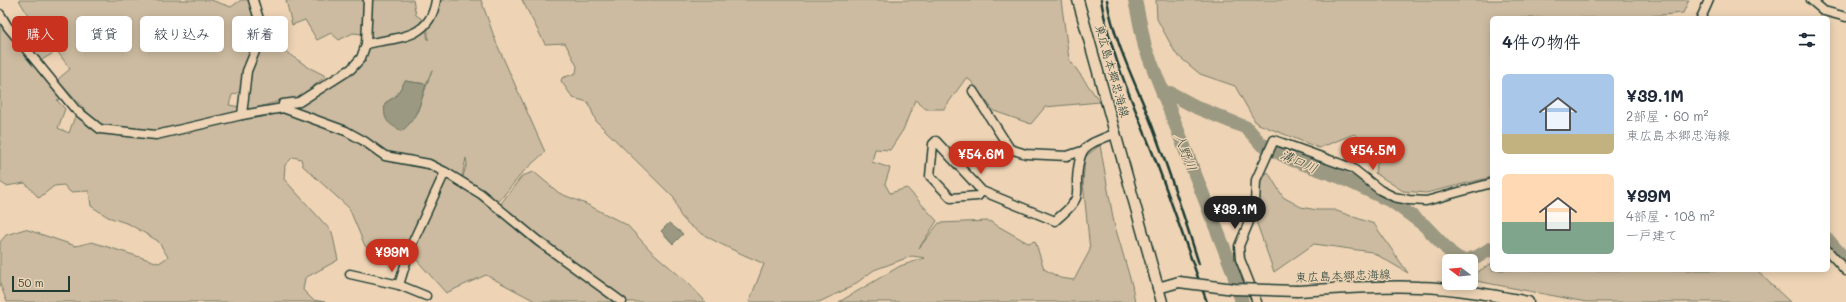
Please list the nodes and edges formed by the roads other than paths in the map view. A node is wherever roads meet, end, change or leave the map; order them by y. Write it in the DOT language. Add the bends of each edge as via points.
graph roads {
  1 [pos="254,0"];
  2 [pos="368,0"];
  3 [pos="436,0"];
  4 [pos="1078,0"];
  5 [pos="1709,0"];
  6 [pos="1811,0"];
  7 [pos="0,14"];
  8 [pos="1702,16"];
  9 [pos="1846,18"];
  10 [pos="366,44"];
  11 [pos="973,91"];
  12 [pos="282,108"];
  13 [pos="242,115"];
  14 [pos="1116,133"];
  15 [pos="1082,151"];
  16 [pos="445,172"];
  17 [pos="1490,185"];
  18 [pos="982,191"];
  19 [pos="1830,253"];
  20 [pos="1846,271"];
  21 [pos="350,274"];
  22 [pos="399,285"];
  23 [pos="1158,288"];
  24 [pos="426,296"];
  25 [pos="622,302"];
  26 [pos="1162,302"];
  27 [pos="1257,302"];
  28 [pos="1528,302"];
  1 -- 13 [label="street" via="263,32 247,71"];
  2 -- 10 [label="street"];
  3 -- 10 [label="street" via="435,10 416,33 389,41"];
  4 -- 14 [label="main road, 東広島本郷忠海線"];
  5 -- 8 [label="street"];
  6 -- 9 [label="street" via="1824,11"];
  7 -- 13 [label="street" via="75,109 100,129 156,135"];
  10 -- 12 [label="street" via="361,58 351,69 299,102 283,104"];
  11 -- 15 [label="street" via="1010,149 1026,154 1067,156"];
  12 -- 13 [label="street"];
  12 -- 16 [label="street" via="346,131 386,156 429,164"];
  14 -- 15 [label="street" via="1088,144"];
  14 -- 23 [label="main road, 東広島本郷忠海線"];
  15 -- 18 [label="street" via="1078,162 1077,198 1055,221"];
  16 -- 22 [label="street" via="411,246"];
  16 -- 25 [label="street" via="481,194 538,241"];
  17 -- 27 [label="street" via="1426,201 1394,197 1340,162 1274,140 1256,180 1252,218 1239,246 1240,259"];
  18 -- 18 [label="street" via="936,141 933,144 930,176 950,198 978,196"];
  19 -- 20 [label="street"];
  21 -- 22 [label="street"];
  22 -- 24 [label="street"];
  23 -- 26 [label="main road, 東広島本郷忠海線"];
  23 -- 28 [label="main road, 東広島本郷忠海線, bridge" via="1179,282 1234,289 1297,291 1419,287 1473,292"];
}
